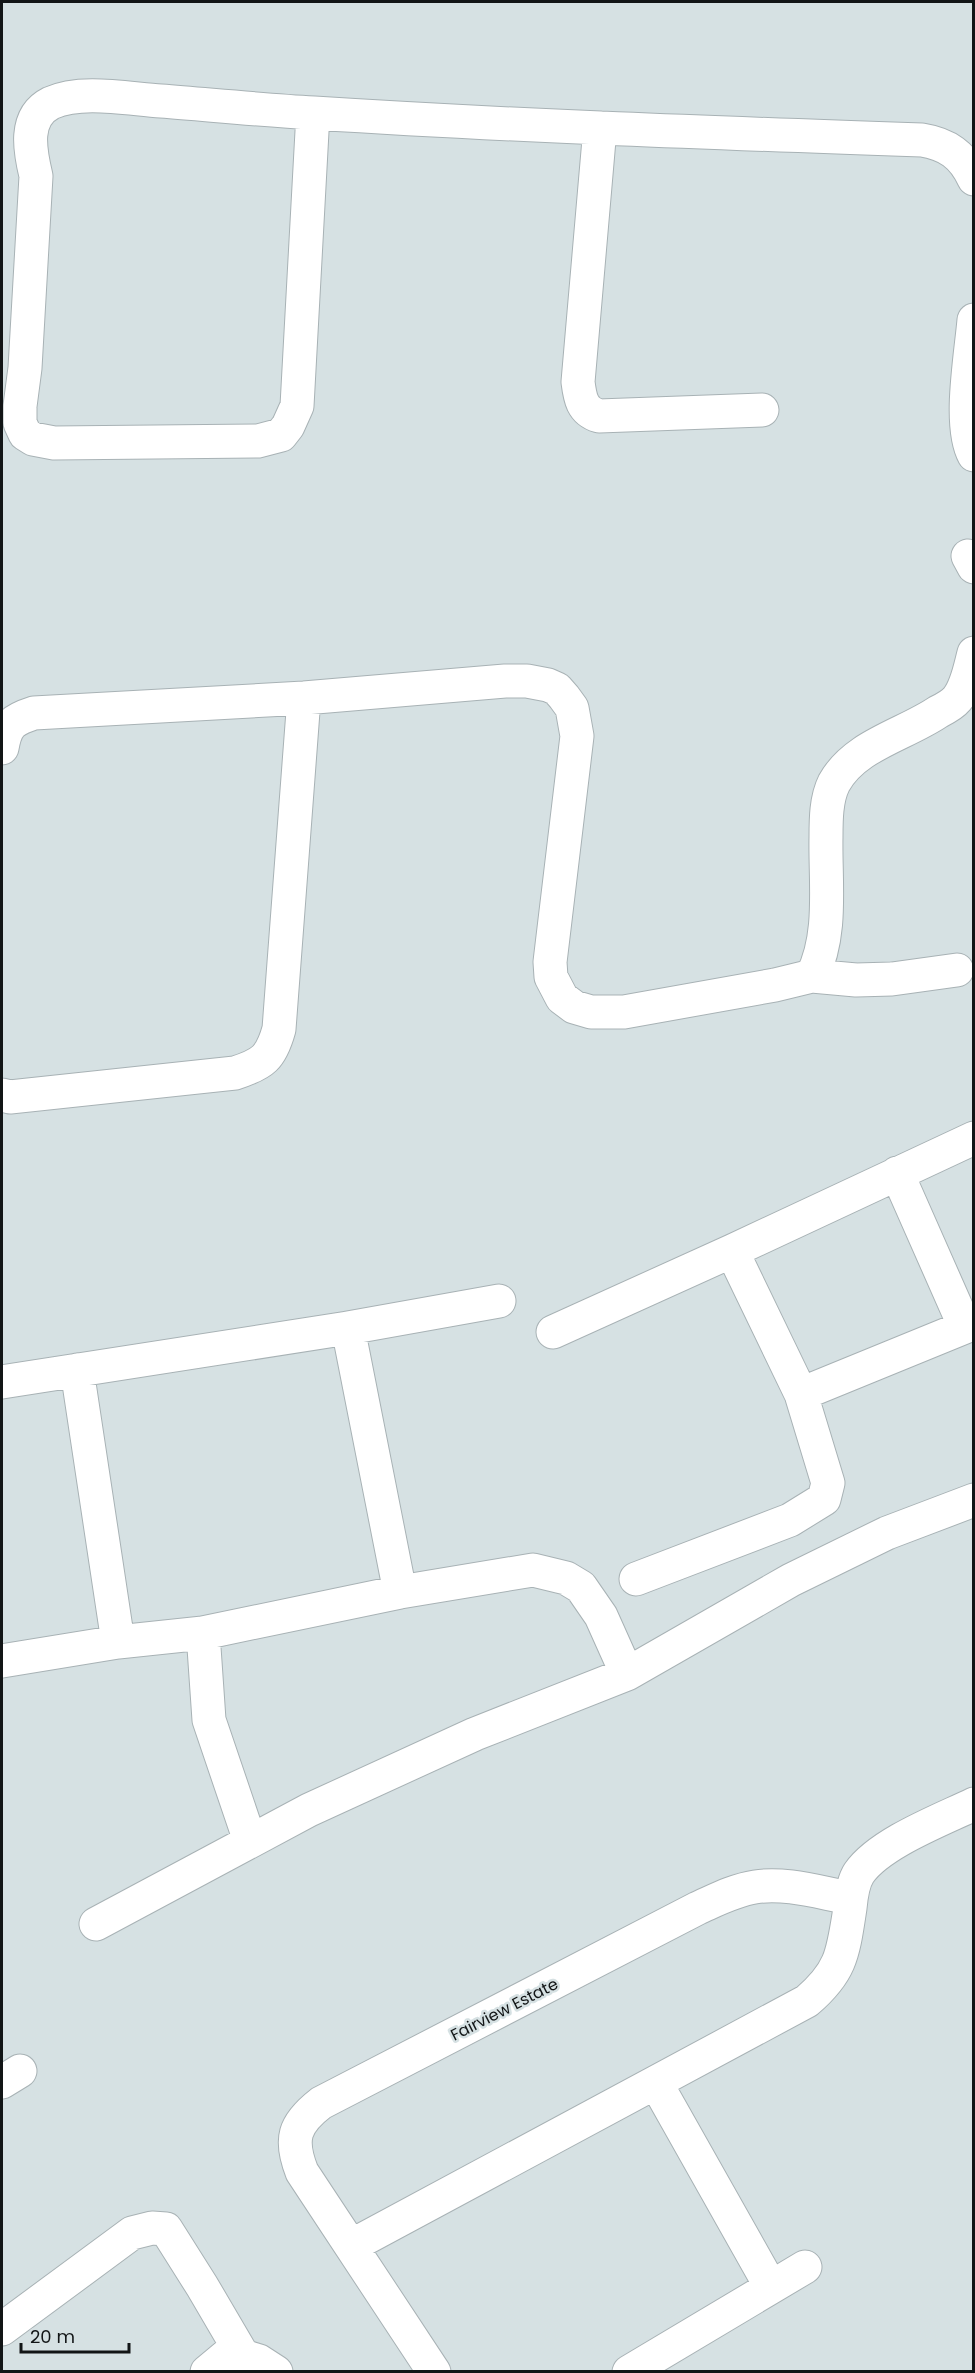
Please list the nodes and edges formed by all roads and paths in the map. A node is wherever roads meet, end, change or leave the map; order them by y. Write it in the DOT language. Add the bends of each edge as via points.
graph roads {
  1 [pos="313,113"];
  2 [pos="600,128"];
  3 [pos="974,179"];
  4 [pos="974,320"];
  5 [pos="762,410"];
  6 [pos="974,455"];
  7 [pos="974,652"];
  8 [pos="303,698"];
  9 [pos="2,748"];
  10 [pos="957,970"];
  11 [pos="812,976"];
  12 [pos="2,1095"];
  13 [pos="974,1138"];
  14 [pos="897,1173"];
  15 [pos="732,1251"];
  16 [pos="499,1301"];
  17 [pos="969,1325"];
  18 [pos="348,1328"];
  19 [pos="553,1332"];
  20 [pos="77,1370"];
  21 [pos="2,1382"];
  22 [pos="801,1394"];
  23 [pos="974,1500"];
  24 [pos="636,1579"];
  25 [pos="400,1592"];
  26 [pos="203,1633"];
  27 [pos="118,1642"];
  28 [pos="2,1661"];
  29 [pos="627,1674"];
  30 [pos="974,1804"];
  31 [pos="250,1841"];
  32 [pos="851,1898"];
  33 [pos="96,1924"];
  34 [pos="656,2083"];
  35 [pos="351,2246"];
  36 [pos="805,2267"];
  37 [pos="771,2287"];
  38 [pos="2,2329"];
  39 [pos="241,2358"];
  40 [pos="207,2372"];
  41 [pos="276,2372"];
  42 [pos="434,2372"];
  43 [pos="628,2372"];
  1 -- 1 [label="street" via="79,96 49,104 39,113 30,136 36,176 20,406 25,434 54,443 258,441 281,435 297,406"];
  1 -- 2 [label="street"];
  2 -- 3 [label="street" via="922,140 952,150"];
  2 -- 5 [label="street" via="578,382 582,404 588,412 599,416"];
  4 -- 6 [label="street" via="966,417"];
  7 -- 11 [label="street" via="956,700 868,750 843,769 833,786 826,814 825,931 820,960"];
  8 -- 9 [label="street" via="34,713 16,719 5,733"];
  8 -- 11 [label="street" via="505,681 557,689 572,708 577,736 550,962 551,977 558,991 574,1007 591,1012 624,1012"];
  8 -- 12 [label="street" via="279,1029 269,1054 260,1064 235,1073"];
  10 -- 11 [label="street" via="892,979"];
  13 -- 14 [label="street"];
  14 -- 15 [label="street"];
  14 -- 17 [label="street"];
  15 -- 19 [label="street"];
  15 -- 22 [label="street"];
  16 -- 18 [label="street"];
  17 -- 22 [label="street"];
  18 -- 20 [label="street"];
  18 -- 25 [label="street"];
  20 -- 21 [label="street"];
  20 -- 27 [label="street"];
  22 -- 24 [label="street" via="828,1483 824,1499 790,1520"];
  23 -- 29 [label="street" via="887,1533 791,1580"];
  25 -- 26 [label="street"];
  25 -- 29 [label="street" via="513,1572 533,1570 558,1575 573,1581 590,1599"];
  26 -- 27 [label="street"];
  26 -- 31 [label="street" via="209,1720"];
  27 -- 28 [label="street"];
  29 -- 31 [label="street" via="423,1757"];
  30 -- 32 [label="street" via="871,1859 858,1875"];
  31 -- 33 [label="street"];
  32 -- 34 [label="street" via="844,1946 838,1966 825,1985 807,2001"];
  32 -- 35 [label="street, Fairview Estate" via="780,1887 755,1887 731,1894 321,2103 303,2117 295,2134 294,2153 302,2172"];
  34 -- 35 [label="street"];
  34 -- 37 [label="street"];
  35 -- 42 [label="street, Fairview Estate"];
  36 -- 37 [label="street"];
  37 -- 43 [label="street"];
  38 -- 39 [label="street" via="132,2233 166,2229"];
  39 -- 40 [label="street"];
  39 -- 41 [label="street" via="259,2361"];
}
